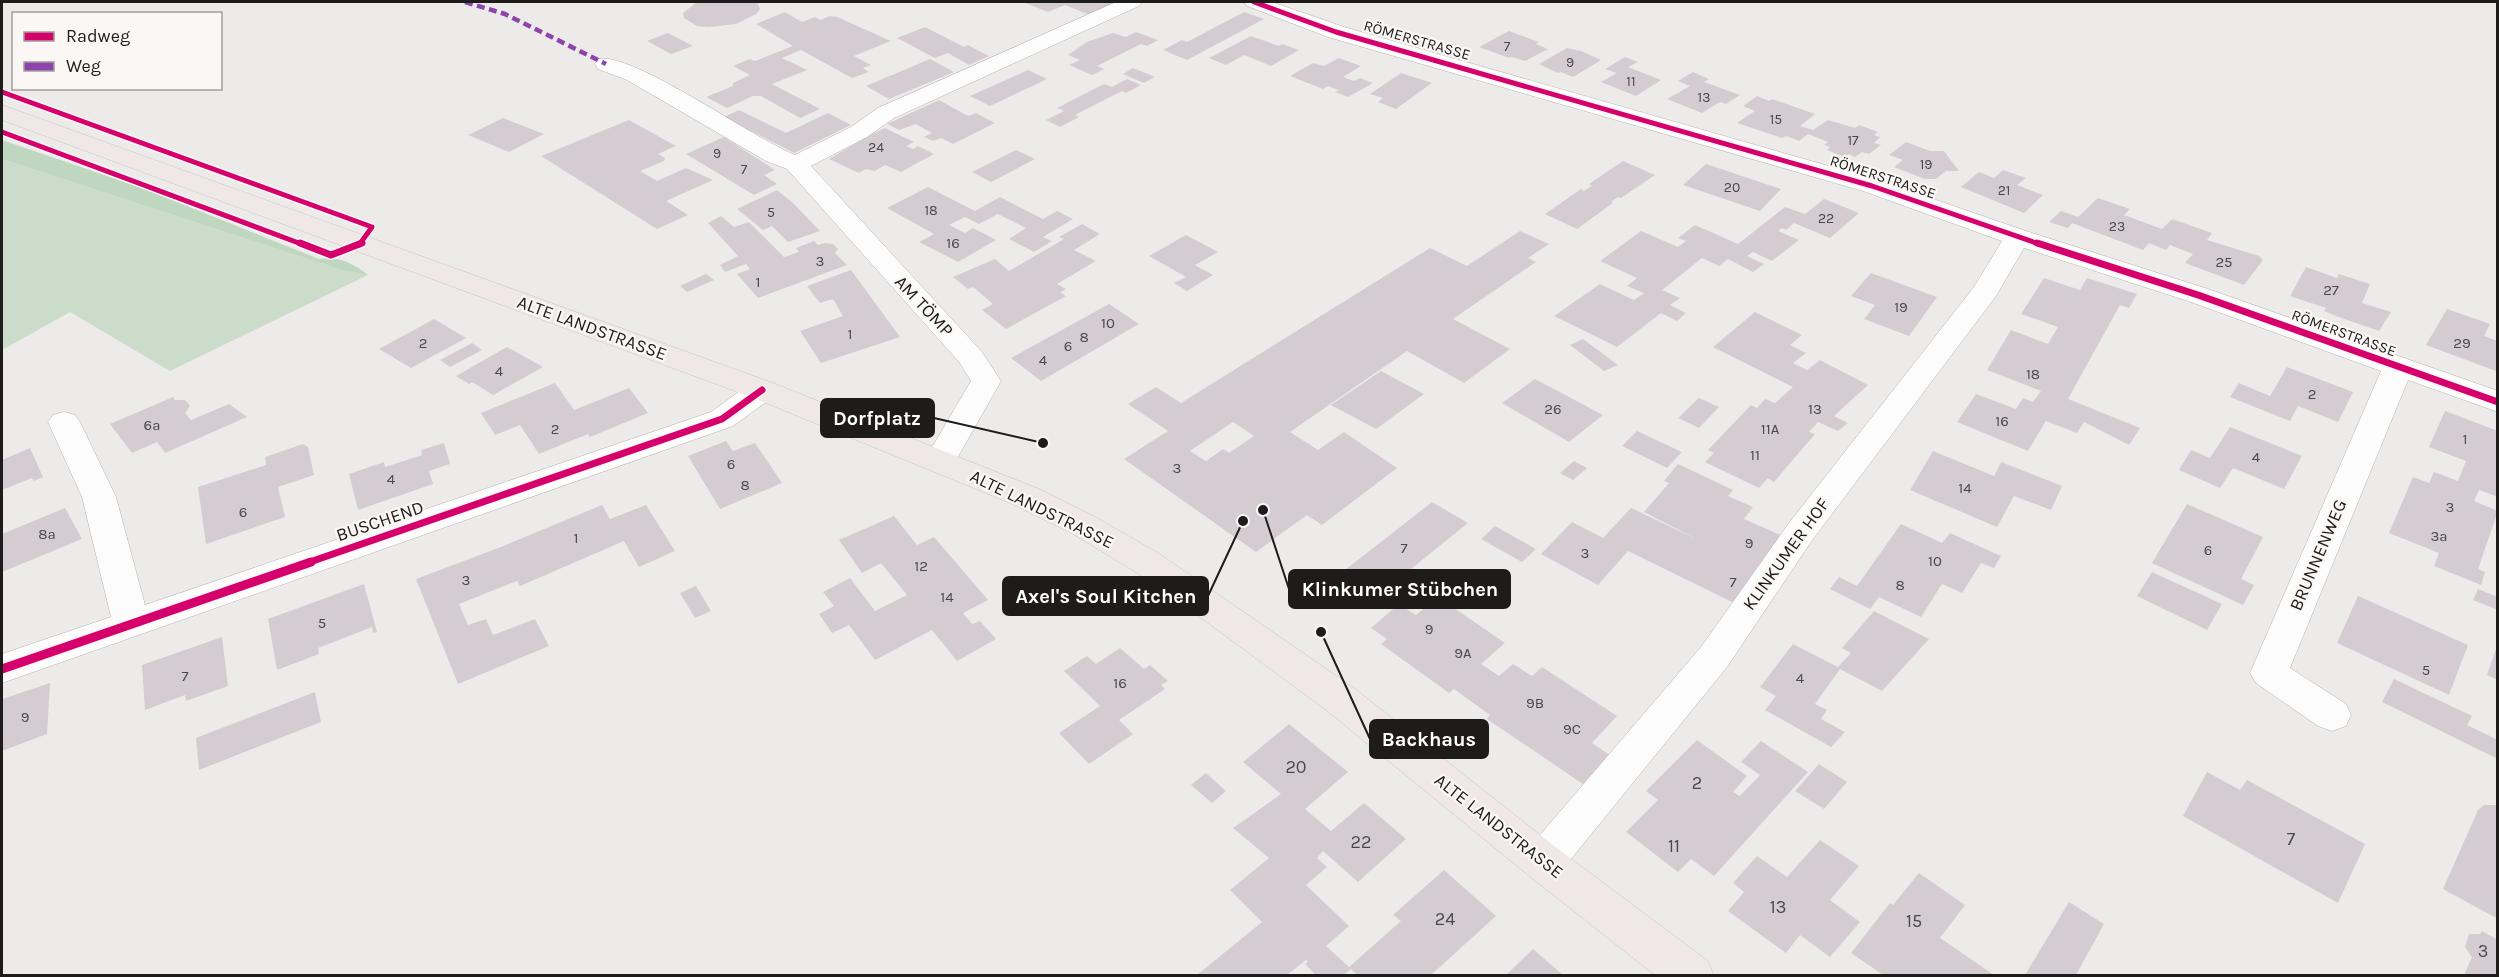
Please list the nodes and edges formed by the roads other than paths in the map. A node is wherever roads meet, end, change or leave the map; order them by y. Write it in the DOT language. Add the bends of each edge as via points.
graph roads {
  1 [pos="1132,2"];
  2 [pos="1254,2"];
  3 [pos="606,64"];
  4 [pos="2,112"];
  5 [pos="796,164"];
  6 [pos="2017,237"];
  7 [pos="2398,367"];
  8 [pos="762,390"];
  9 [pos="2498,402"];
  10 [pos="64,422"];
  11 [pos="940,461"];
  12 [pos="131,623"];
  13 [pos="2,669"];
  14 [pos="2332,715"];
  15 [pos="1543,862"];
  16 [pos="1692,975"];
  1 -- 5 [label="street" via="886,113 859,132"];
  2 -- 6 [label="street, RÖMERSTRASSE" via="1336,32 1872,186"];
  3 -- 5 [label="street, AM TÖMP" via="635,75 775,156"];
  4 -- 8 [label="main road, ALTE LANDSTRASSE"];
  5 -- 11 [label="street, AM TÖMP" via="972,358 986,381"];
  6 -- 7 [label="street, RÖMERSTRASSE" via="2198,295"];
  6 -- 15 [label="street, KLINKUMER HOF" via="1986,290 1801,531 1714,657"];
  7 -- 9 [label="street, RÖMERSTRASSE"];
  7 -- 14 [label="street, BRUNNENWEG" via="2269,673"];
  8 -- 11 [label="main road, ALTE LANDSTRASSE"];
  8 -- 12 [label="street, BUSCHEND" via="722,418"];
  10 -- 12 [label="street" via="99,496"];
  11 -- 15 [label="main road, ALTE LANDSTRASSE" via="1075,521 1146,562 1340,699"];
  12 -- 13 [label="street, BUSCHEND"];
  15 -- 16 [label="main road, ALTE LANDSTRASSE"];
}
